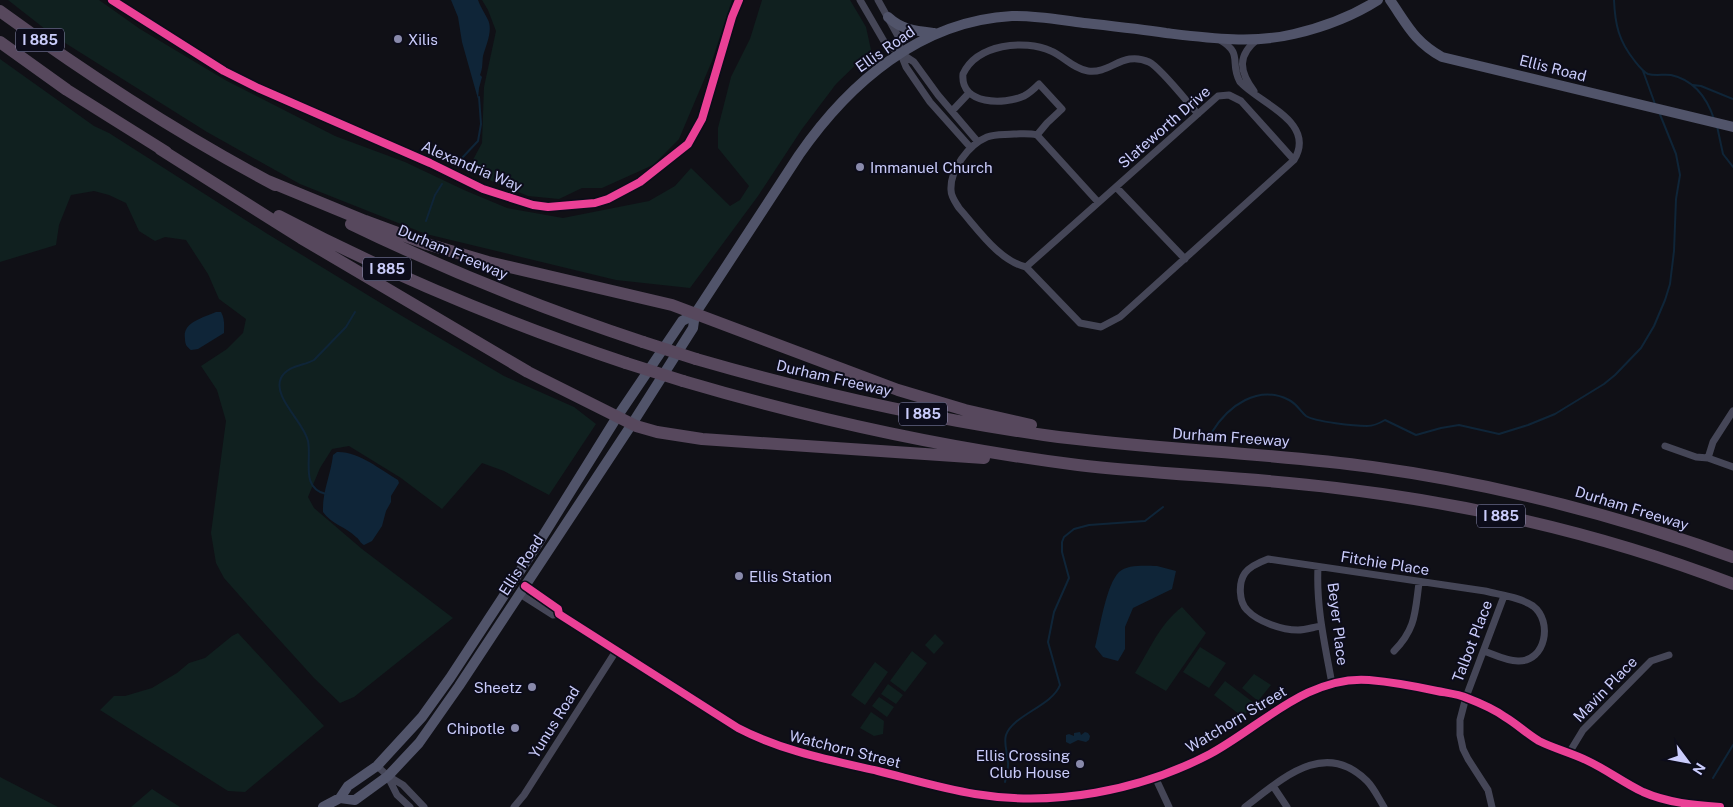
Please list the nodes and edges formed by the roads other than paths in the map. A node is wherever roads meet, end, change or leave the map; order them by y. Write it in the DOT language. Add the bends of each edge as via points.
graph roads {
  1 [pos="112,0"];
  2 [pos="739,0"];
  3 [pos="860,0"];
  4 [pos="878,0"];
  5 [pos="1378,0"];
  6 [pos="1390,0"];
  7 [pos="0,11"];
  8 [pos="888,17"];
  9 [pos="935,33"];
  10 [pos="1216,38"];
  11 [pos="1260,38"];
  12 [pos="0,42"];
  13 [pos="900,52"];
  14 [pos="969,93"];
  15 [pos="1258,95"];
  16 [pos="952,111"];
  17 [pos="1198,114"];
  18 [pos="1733,128"];
  19 [pos="1037,135"];
  20 [pos="978,142"];
  21 [pos="160,148"];
  22 [pos="971,148"];
  23 [pos="1294,160"];
  24 [pos="268,181"];
  25 [pos="1116,188"];
  26 [pos="1098,202"];
  27 [pos="1185,259"];
  28 [pos="1026,267"];
  29 [pos="695,314"];
  30 [pos="1733,411"];
  31 [pos="617,417"];
  32 [pos="632,424"];
  33 [pos="1665,446"];
  34 [pos="1154,447"];
  35 [pos="1708,458"];
  36 [pos="1078,465"];
  37 [pos="1733,468"];
  38 [pos="541,539"];
  39 [pos="1733,557"];
  40 [pos="1318,567"];
  41 [pos="511,583"];
  42 [pos="1419,583"];
  43 [pos="1733,584"];
  44 [pos="522,590"];
  45 [pos="1504,596"];
  46 [pos="1321,626"];
  47 [pos="485,647"];
  48 [pos="616,651"];
  49 [pos="1484,651"];
  50 [pos="1394,652"];
  51 [pos="1669,655"];
  52 [pos="1332,684"];
  53 [pos="1466,697"];
  54 [pos="1569,753"];
  55 [pos="377,766"];
  56 [pos="388,776"];
  57 [pos="1155,777"];
  58 [pos="1273,786"];
  59 [pos="340,798"];
  60 [pos="323,807"];
  61 [pos="410,807"];
  62 [pos="424,807"];
  63 [pos="514,807"];
  64 [pos="1168,807"];
  65 [pos="1245,807"];
  66 [pos="1287,807"];
  67 [pos="1384,807"];
  68 [pos="1492,807"];
  69 [pos="1720,807"];
  1 -- 2 [label="street, Alexandria Way" via="210,63 258,88 484,189 548,207 608,199 640,182 688,144 702,119"];
  3 -- 13 [label="street" via="884,43"];
  4 -- 8 [label="street"];
  5 -- 11 [label="main road, Ellis Road" via="1338,20 1294,34"];
  6 -- 18 [label="main road, Ellis Road" via="1418,40 1442,57"];
  7 -- 24 [label="highway, Durham Freeway / I 885" via="127,98"];
  8 -- 9 [label="main road" via="904,29"];
  8 -- 13 [label="street" via="898,36"];
  9 -- 10 [label="main road, Ellis Road" via="978,20 1023,16"];
  9 -- 13 [label="main road, Ellis Road"];
  10 -- 11 [label="main road, Ellis Road"];
  10 -- 15 [label="street" via="1233,50 1240,82"];
  11 -- 15 [label="street" via="1245,51 1242,65 1247,82"];
  12 -- 21 [label="highway, I 885" via="98,110"];
  13 -- 16 [label="street" via="914,62"];
  13 -- 22 [label="street" via="906,67 930,102"];
  13 -- 29 [label="main road, Ellis Road" via="854,88 816,130"];
  14 -- 16 [label="street"];
  14 -- 17 [label="street" via="963,84 963,74 978,58 996,49 1028,45 1050,50 1085,70 1101,70 1127,58 1150,62"];
  14 -- 19 [label="street" via="994,101 1022,96 1039,84 1062,109"];
  15 -- 23 [label="street" via="1294,124 1300,143"];
  16 -- 20 [label="street"];
  17 -- 23 [label="street, Slateworth Drive" via="1218,96 1233,96"];
  17 -- 25 [label="street, Slateworth Drive"];
  19 -- 20 [label="street" via="993,136"];
  19 -- 26 [label="street"];
  20 -- 22 [label="street"];
  21 -- 31 [label="highway" via="359,274 528,372"];
  21 -- 36 [label="highway, I 885, bridge" via="264,208 389,270 506,320 626,364 790,411 897,435"];
  22 -- 28 [label="street" via="956,170 951,189 955,201 1004,257"];
  23 -- 27 [label="street"];
  24 -- 29 [label="highway" via="427,244 488,262 660,302"];
  24 -- 34 [label="highway, Durham Freeway / I 885, bridge" via="432,262 532,303 696,359 832,395 938,418"];
  25 -- 26 [label="street, Slateworth Drive"];
  25 -- 27 [label="street, Slateworth Drive"];
  26 -- 28 [label="street, Slateworth Drive"];
  27 -- 28 [label="street" via="1120,317 1101,327 1080,323"];
  29 -- 31 [label="main road, Ellis Road" via="682,321"];
  29 -- 32 [label="main road, Ellis Road" via="693,328"];
  29 -- 34 [label="highway" via="866,379 931,400 1030,425"];
  30 -- 35 [label="street" via="1713,442"];
  31 -- 32 [label="highway"];
  31 -- 38 [label="main road, Ellis Road"];
  32 -- 36 [label="highway" via="657,432 702,439"];
  32 -- 44 [label="main road, Ellis Road"];
  33 -- 35 [label="street"];
  34 -- 39 [label="highway, Durham Freeway / I 885" via="1309,459 1447,479 1591,512"];
  35 -- 37 [label="street"];
  36 -- 43 [label="highway, I 885" via="1297,484 1442,504 1584,536"];
  38 -- 41 [label="main road, Ellis Road"];
  38 -- 44 [label="main road" via="540,548 521,582"];
  40 -- 42 [label="street, Fitchie Place"];
  40 -- 46 [label="street, Beyer Place"];
  40 -- 46 [label="street, Fitchie Place" via="1268,559 1245,574 1240,587 1246,609 1255,617 1284,628 1299,630"];
  41 -- 47 [label="main road" via="509,594 484,639"];
  41 -- 55 [label="main road, Ellis Road" via="422,717"];
  42 -- 45 [label="street, Fitchie Place"];
  42 -- 50 [label="street" via="1411,629"];
  44 -- 47 [label="main road, Ellis Road"];
  44 -- 48 [label="street, Watchorn Street" via="553,615 559,614"];
  45 -- 49 [label="street, Talbot Place"];
  45 -- 49 [label="street, Fitchie Place" via="1532,605 1539,612 1544,620 1544,638 1536,653 1519,662"];
  46 -- 52 [label="street, Beyer Place"];
  47 -- 56 [label="main road, Ellis Road" via="419,743"];
  48 -- 57 [label="street, Watchorn Street" via="738,728 774,745 806,755 974,794 1014,798 1070,797 1105,792"];
  48 -- 63 [label="street, Yunus Road"];
  49 -- 53 [label="street, Talbot Place"];
  51 -- 54 [label="street, Mavin Place" via="1645,667 1583,730"];
  52 -- 53 [label="street, Watchorn Street" via="1368,680"];
  52 -- 57 [label="street, Watchorn Street" via="1290,702 1210,754"];
  53 -- 54 [label="street, Watchorn Street" via="1504,716 1540,741"];
  53 -- 68 [label="street, Talbot Place" via="1460,735 1468,759 1488,790"];
  54 -- 69 [label="street, Watchorn Street" via="1644,792 1687,804"];
  55 -- 56 [label="street"];
  55 -- 59 [label="main road, Ellis Road" via="348,786"];
  56 -- 59 [label="main road, Ellis Road" via="355,800"];
  56 -- 61 [label="street" via="397,795"];
  56 -- 62 [label="street" via="403,785"];
  57 -- 64 [label="street"];
  58 -- 65 [label="street"];
  58 -- 66 [label="street"];
  58 -- 67 [label="street" via="1310,764 1342,765 1355,770 1369,782"];
  59 -- 60 [label="main road, Ellis Road"];
}
